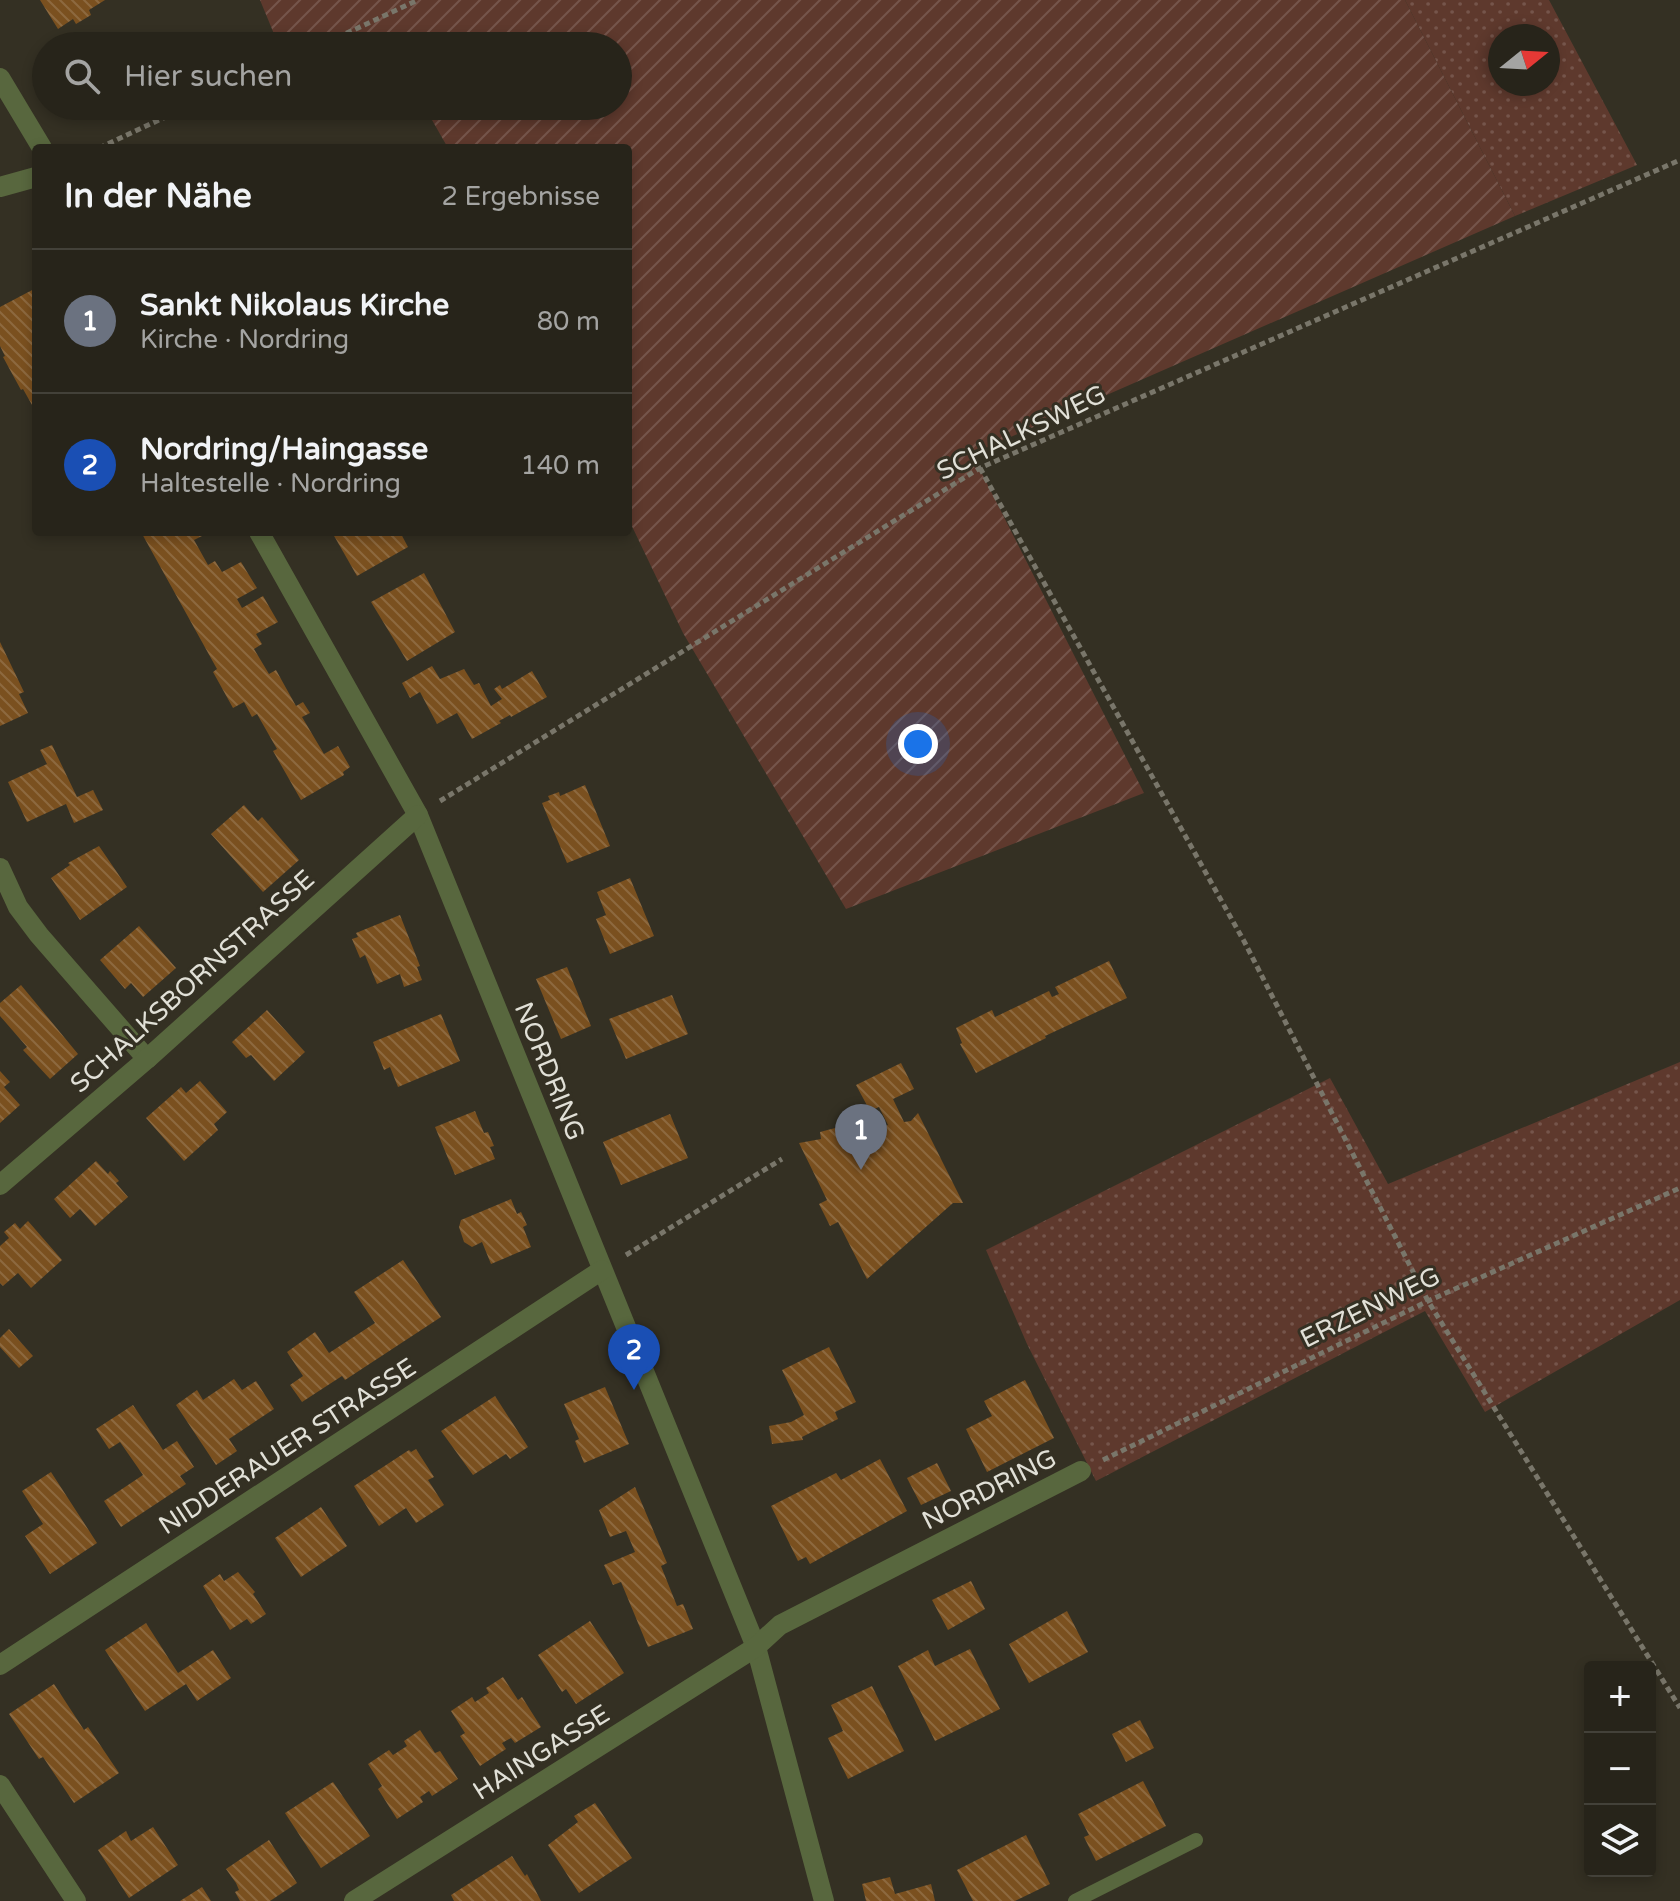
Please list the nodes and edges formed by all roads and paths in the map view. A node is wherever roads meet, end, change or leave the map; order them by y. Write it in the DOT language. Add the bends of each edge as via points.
graph roads {
  1 [pos="418,0"];
  2 [pos="349,32"];
  3 [pos="0,78"];
  4 [pos="159,120"];
  5 [pos="40,144"];
  6 [pos="108,144"];
  7 [pos="1680,160"];
  8 [pos="32,178"];
  9 [pos="0,187"];
  10 [pos="980,468"];
  11 [pos="261,536"];
  12 [pos="418,815"];
  13 [pos="0,868"];
  14 [pos="147,1059"];
  15 [pos="782,1159"];
  16 [pos="0,1185"];
  17 [pos="1680,1188"];
  18 [pos="602,1270"];
  19 [pos="1428,1301"];
  20 [pos="1081,1471"];
  21 [pos="756,1647"];
  22 [pos="0,1665"];
  23 [pos="1680,1708"];
  24 [pos="0,1785"];
  25 [pos="1196,1840"];
  26 [pos="76,1901"];
  27 [pos="354,1901"];
  28 [pos="824,1901"];
  29 [pos="1075,1901"];
  1 -- 2 [label="path"];
  3 -- 5 [label="street"];
  4 -- 6 [label="path"];
  7 -- 10 [label="path, SCHALKSWEG"];
  8 -- 9 [label="street"];
  10 -- 12 [label="path, SCHALKSWEG"];
  10 -- 19 [label="path" via="1245,943"];
  11 -- 12 [label="street, NORDRING"];
  12 -- 14 [label="street, SCHALKSBORNSTRASSE"];
  12 -- 18 [label="street, NORDRING"];
  13 -- 14 [label="street" via="18,907 39,935"];
  14 -- 16 [label="street, SCHALKSBORNSTRASSE"];
  15 -- 18 [label="path"];
  17 -- 19 [label="path, ERZENWEG"];
  18 -- 21 [label="street, NORDRING"];
  18 -- 22 [label="street, NIDDERAUER STRASSE"];
  19 -- 20 [label="path, ERZENWEG"];
  19 -- 23 [label="path"];
  20 -- 21 [label="street, NORDRING" via="780,1625"];
  21 -- 27 [label="street, HAINGASSE"];
  21 -- 28 [label="street, NORDRING"];
  24 -- 26 [label="street"];
  25 -- 29 [label="lane"];
}
